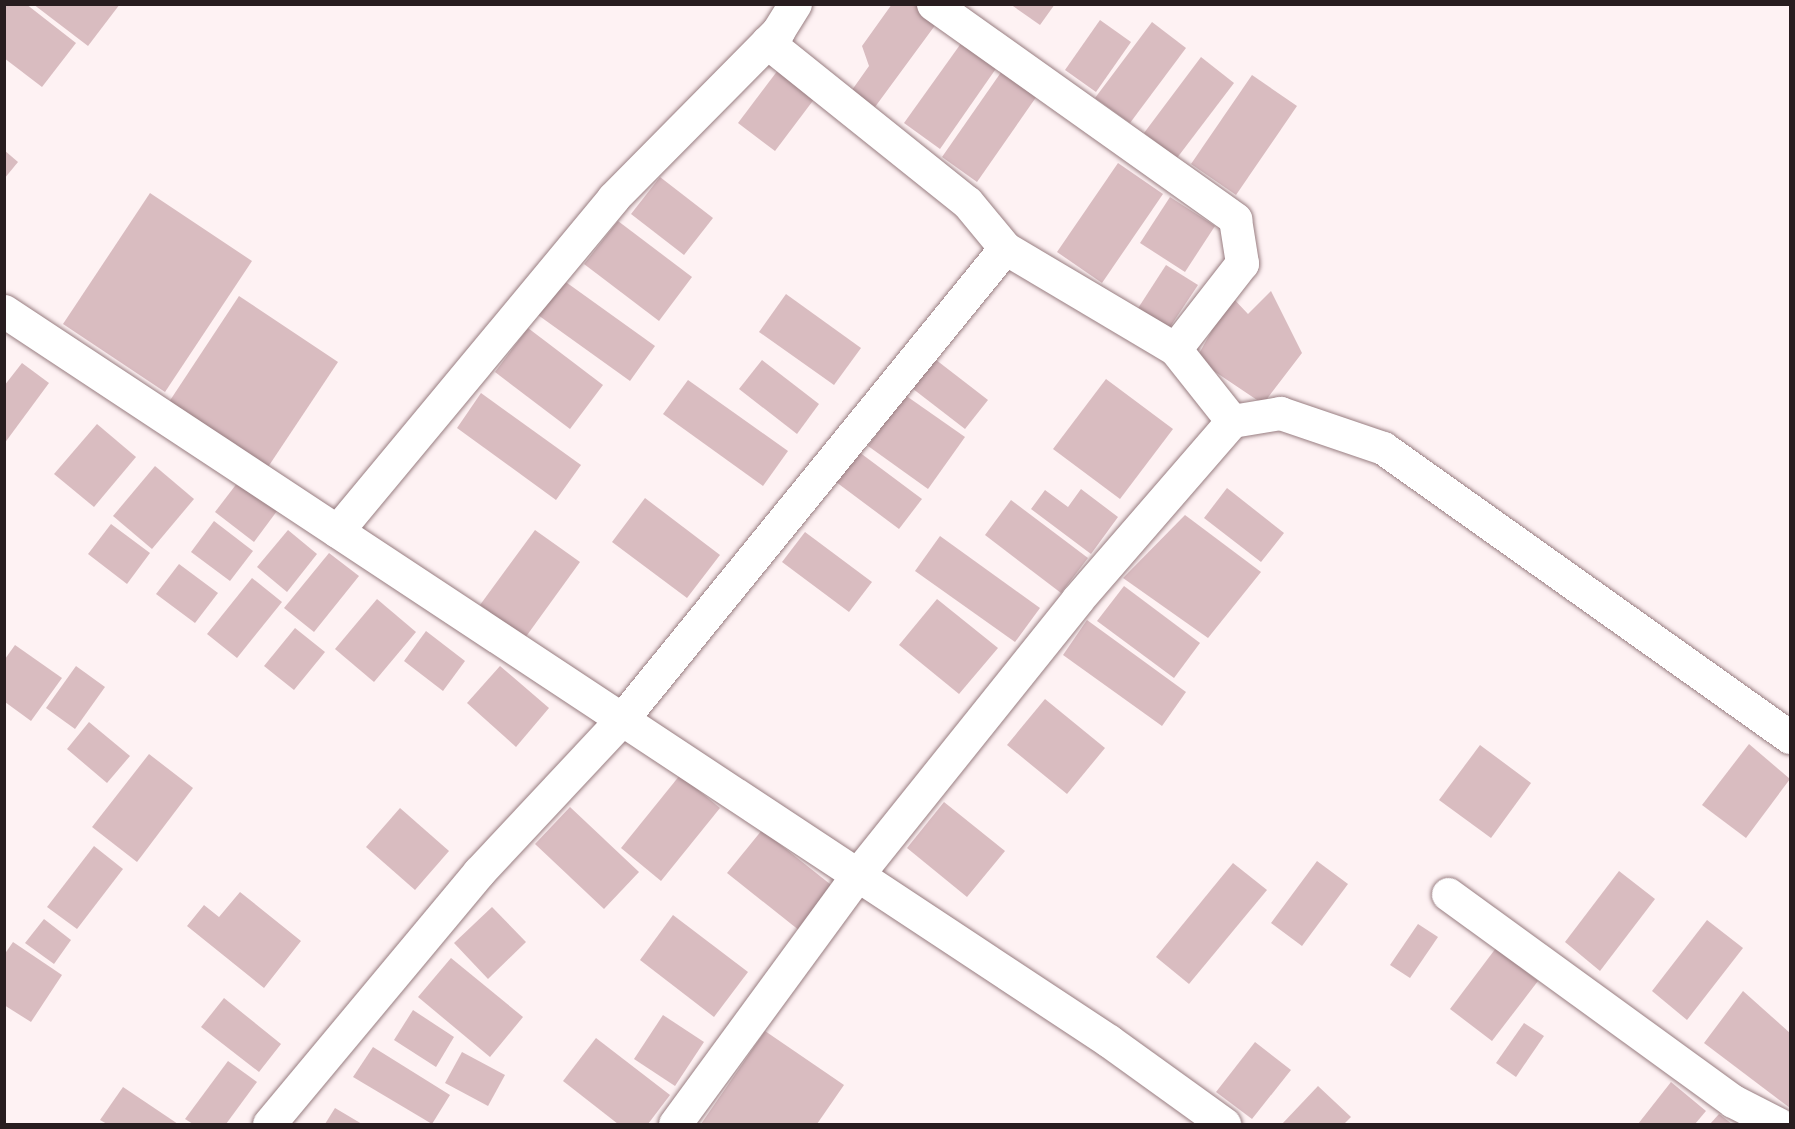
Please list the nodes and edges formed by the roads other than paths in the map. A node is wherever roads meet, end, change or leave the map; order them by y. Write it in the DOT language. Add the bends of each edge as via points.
graph roads {
  1 [pos="795,4"];
  2 [pos="933,4"];
  3 [pos="767,42"];
  4 [pos="1005,248"];
  5 [pos="4,311"];
  6 [pos="1175,349"];
  7 [pos="1232,422"];
  8 [pos="337,531"];
  9 [pos="622,719"];
  10 [pos="1791,737"];
  11 [pos="857,875"];
  12 [pos="1448,894"];
  13 [pos="269,1125"];
  14 [pos="675,1125"];
  15 [pos="1224,1125"];
  16 [pos="1778,1125"];
  1 -- 3 [label="street"];
  2 -- 6 [label="street" via="1236,219 1242,263"];
  3 -- 4 [label="street" via="967,202"];
  3 -- 8 [label="street" via="613,198"];
  4 -- 6 [label="street"];
  4 -- 9 [label="street"];
  5 -- 8 [label="street"];
  6 -- 7 [label="street"];
  7 -- 10 [label="street" via="1280,413 1383,448"];
  7 -- 11 [label="street" via="1077,600"];
  8 -- 9 [label="street"];
  9 -- 11 [label="street"];
  9 -- 13 [label="street" via="479,872"];
  11 -- 14 [label="street"];
  11 -- 15 [label="street" via="1109,1041"];
  12 -- 16 [label="street" via="1734,1101"];
}
